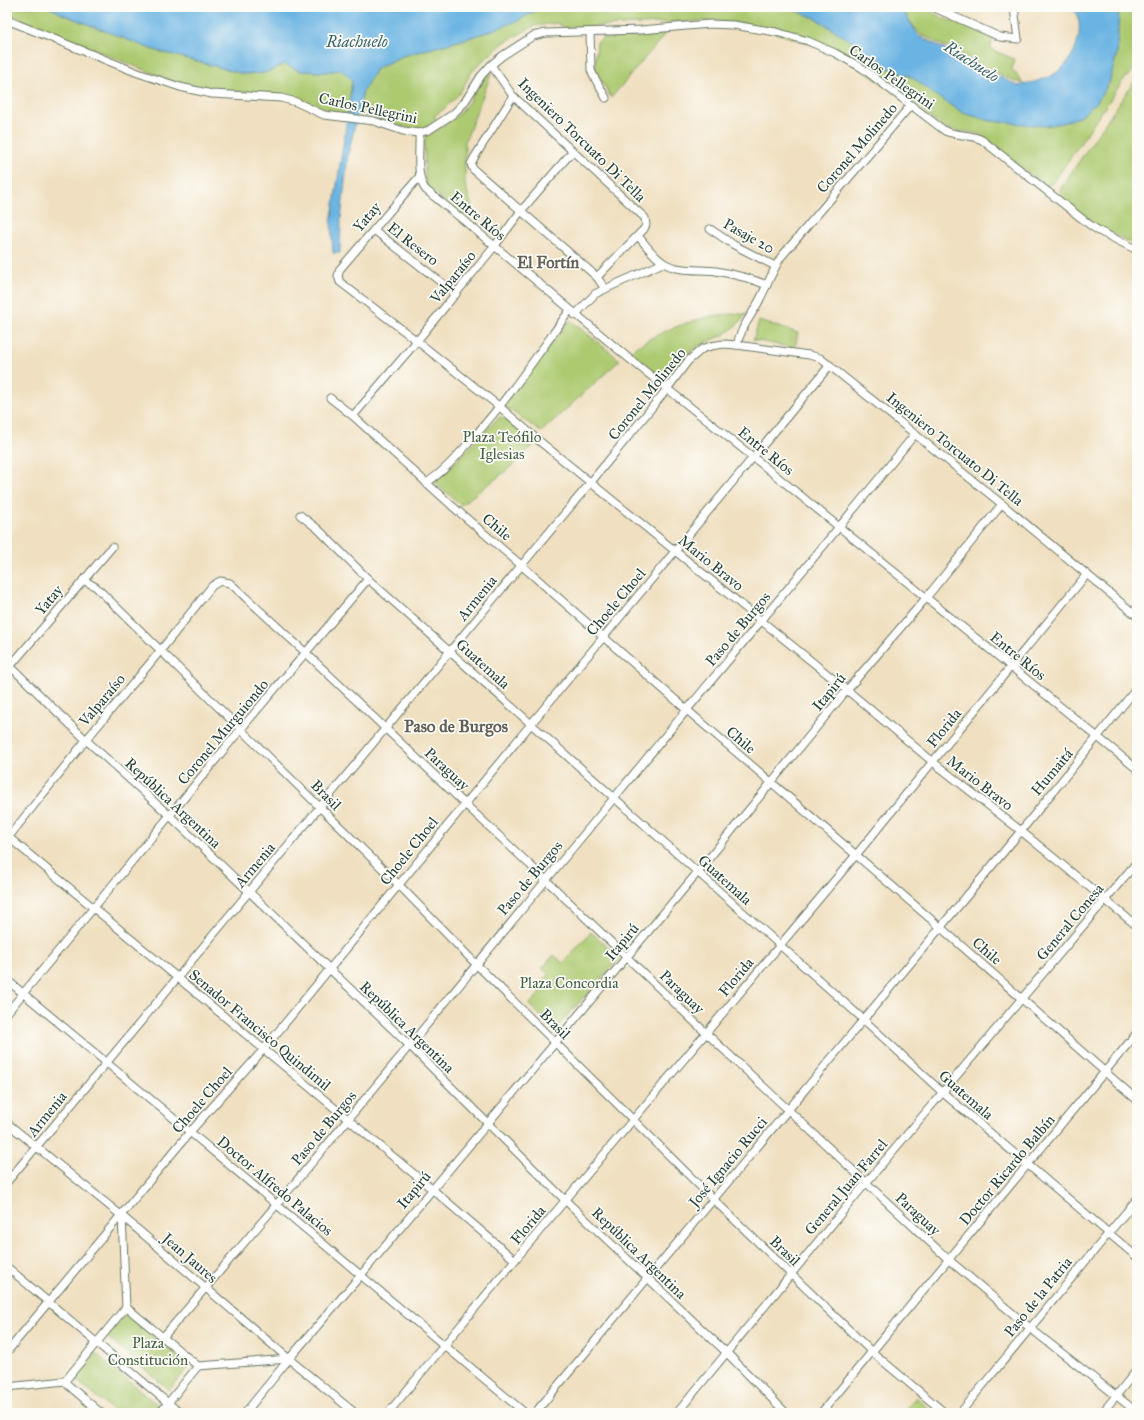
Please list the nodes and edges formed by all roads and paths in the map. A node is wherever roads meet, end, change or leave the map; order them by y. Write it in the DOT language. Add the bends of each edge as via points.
graph roads {
  1 [pos="935,7"];
  2 [pos="1014,7"];
  3 [pos="7,20"];
  4 [pos="590,32"];
  5 [pos="491,65"];
  6 [pos="513,96"];
  7 [pos="606,98"];
  8 [pos="911,105"];
  9 [pos="419,133"];
  10 [pos="572,152"];
  11 [pos="419,177"];
  12 [pos="521,211"];
  13 [pos="710,228"];
  14 [pos="374,230"];
  15 [pos="638,236"];
  16 [pos="494,247"];
  17 [pos="1137,250"];
  18 [pos="663,263"];
  19 [pos="775,266"];
  20 [pos="338,276"];
  21 [pos="597,277"];
  22 [pos="767,285"];
  23 [pos="605,289"];
  24 [pos="456,294"];
  25 [pos="573,312"];
  26 [pos="417,341"];
  27 [pos="737,345"];
  28 [pos="830,365"];
  29 [pos="667,389"];
  30 [pos="330,398"];
  31 [pos="500,407"];
  32 [pos="353,416"];
  33 [pos="915,434"];
  34 [pos="753,457"];
  35 [pos="591,482"];
  36 [pos="426,483"];
  37 [pos="1002,504"];
  38 [pos="300,515"];
  39 [pos="840,528"];
  40 [pos="112,547"];
  41 [pos="676,551"];
  42 [pos="521,564"];
  43 [pos="1087,574"];
  44 [pos="368,579"];
  45 [pos="83,580"];
  46 [pos="220,581"];
  47 [pos="926,598"];
  48 [pos="1137,616"];
  49 [pos="762,620"];
  50 [pos="604,637"];
  51 [pos="161,650"];
  52 [pos="450,651"];
  53 [pos="306,652"];
  54 [pos="8,666"];
  55 [pos="1011,667"];
  56 [pos="1137,688"];
  57 [pos="847,690"];
  58 [pos="687,710"];
  59 [pos="531,724"];
  60 [pos="241,729"];
  61 [pos="385,729"];
  62 [pos="1098,737"];
  63 [pos="86,740"];
  64 [pos="933,762"];
  65 [pos="1137,769"];
  66 [pos="772,783"];
  67 [pos="614,798"];
  68 [pos="465,804"];
  69 [pos="320,808"];
  70 [pos="170,816"];
  71 [pos="1020,831"];
  72 [pos="8,837"];
  73 [pos="856,855"];
  74 [pos="1137,862"];
  75 [pos="697,873"];
  76 [pos="546,880"];
  77 [pos="398,884"];
  78 [pos="249,893"];
  79 [pos="1105,900"];
  80 [pos="93,907"];
  81 [pos="1137,926"];
  82 [pos="940,927"];
  83 [pos="779,946"];
  84 [pos="627,957"];
  85 [pos="476,964"];
  86 [pos="329,970"];
  87 [pos="177,978"];
  88 [pos="7,980"];
  89 [pos="23,993"];
  90 [pos="1022,998"];
  91 [pos="7,1013"];
  92 [pos="863,1019"];
  93 [pos="706,1033"];
  94 [pos="1137,1033"];
  95 [pos="555,1042"];
  96 [pos="410,1046"];
  97 [pos="263,1050"];
  98 [pos="106,1063"];
  99 [pos="1105,1072"];
  100 [pos="942,1092"];
  101 [pos="1137,1100"];
  102 [pos="788,1110"];
  103 [pos="348,1120"];
  104 [pos="633,1121"];
  105 [pos="7,1123"];
  106 [pos="488,1123"];
  107 [pos="190,1132"];
  108 [pos="37,1147"];
  109 [pos="1027,1165"];
  110 [pos="7,1182"];
  111 [pos="866,1183"];
  112 [pos="432,1190"];
  113 [pos="1137,1199"];
  114 [pos="565,1200"];
  115 [pos="713,1200"];
  116 [pos="277,1205"];
  117 [pos="122,1216"];
  118 [pos="1108,1233"];
  119 [pos="1137,1257"];
  120 [pos="515,1260"];
  121 [pos="949,1260"];
  122 [pos="7,1267"];
  123 [pos="790,1274"];
  124 [pos="361,1275"];
  125 [pos="647,1278"];
  126 [pos="206,1288"];
  127 [pos="48,1302"];
  128 [pos="126,1307"];
  129 [pos="1030,1328"];
  130 [pos="163,1337"];
  131 [pos="96,1342"];
  132 [pos="444,1345"];
  133 [pos="7,1352"];
  134 [pos="872,1352"];
  135 [pos="727,1353"];
  136 [pos="289,1359"];
  137 [pos="198,1366"];
  138 [pos="1137,1370"];
  139 [pos="65,1381"];
  140 [pos="7,1387"];
  141 [pos="1116,1395"];
  142 [pos="168,1403"];
  143 [pos="1137,1412"];
  144 [pos="101,1413"];
  145 [pos="160,1413"];
  146 [pos="180,1413"];
  147 [pos="245,1413"];
  148 [pos="355,1413"];
  149 [pos="388,1413"];
  150 [pos="525,1413"];
  151 [pos="535,1413"];
  152 [pos="677,1413"];
  153 [pos="786,1413"];
  154 [pos="821,1413"];
  155 [pos="946,1413"];
  156 [pos="960,1413"];
  157 [pos="1102,1413"];
  1 -- 2 [label="street" via="1000,37 1018,39"];
  3 -- 9 [label="street, Carlos Pellegrini" via="125,68 180,87 212,94 281,98 333,117 367,120"];
  4 -- 5 [label="street, Carlos Pellegrini" via="546,33 533,36"];
  4 -- 7 [label="street" via="591,70"];
  4 -- 8 [label="street, Carlos Pellegrini" via="710,24 776,32 808,41 835,53 862,68"];
  5 -- 6 [label="street, Ingeniero Torcuato Di Tella"];
  5 -- 9 [label="street, Carlos Pellegrini" via="454,114 429,130"];
  6 -- 10 [label="street, Ingeniero Torcuato Di Tella"];
  6 -- 12 [label="street" via="472,164 473,169"];
  8 -- 17 [label="street, Carlos Pellegrini" via="945,131 982,140 1090,225"];
  8 -- 19 [label="street, Coronel Molinedo"];
  9 -- 11 [label="street"];
  10 -- 12 [label="street, Valparaíso"];
  10 -- 15 [label="street, Ingeniero Torcuato Di Tella" via="645,218 646,225"];
  11 -- 14 [label="street, Yatay"];
  11 -- 16 [label="street, Entre Ríos" via="426,190"];
  12 -- 16 [label="street, Valparaíso"];
  12 -- 21 [label="street"];
  13 -- 19 [label="street, Pasaje 20" via="734,245"];
  14 -- 20 [label="street, Yatay" via="340,269"];
  14 -- 24 [label="street, El Resero"];
  15 -- 18 [label="street"];
  15 -- 21 [label="street"];
  16 -- 24 [label="street, Valparaíso"];
  16 -- 25 [label="street, Entre Ríos"];
  18 -- 22 [label="street" via="677,268 732,274"];
  18 -- 23 [label="street"];
  19 -- 22 [label="street, Coronel Molinedo"];
  20 -- 26 [label="street, Mario Bravo" via="340,282"];
  21 -- 23 [label="street"];
  22 -- 27 [label="street, Coronel Molinedo"];
  23 -- 25 [label="street"];
  24 -- 26 [label="street, Valparaíso"];
  25 -- 29 [label="street, Entre Ríos"];
  25 -- 31 [label="street"];
  26 -- 31 [label="street, Mario Bravo"];
  26 -- 32 [label="street, Valparaíso"];
  27 -- 28 [label="street, Ingeniero Torcuato Di Tella" via="815,356"];
  27 -- 29 [label="street, Coronel Molinedo" via="723,344 702,349 688,361"];
  28 -- 33 [label="street, Ingeniero Torcuato Di Tella"];
  28 -- 34 [label="street, Choele Choel"];
  29 -- 34 [label="street, Entre Ríos"];
  29 -- 35 [label="street, Coronel Molinedo"];
  30 -- 32 [label="street, Chile"];
  31 -- 35 [label="street, Mario Bravo"];
  31 -- 36 [label="street" via="458,455"];
  32 -- 36 [label="street, Chile"];
  33 -- 37 [label="street, Ingeniero Torcuato Di Tella"];
  33 -- 39 [label="street, Paso de Burgos"];
  34 -- 39 [label="street, Entre Ríos"];
  34 -- 41 [label="street, Choele Choel"];
  35 -- 41 [label="street, Mario Bravo"];
  35 -- 42 [label="street, Coronel Molinedo"];
  36 -- 42 [label="street, Chile"];
  37 -- 43 [label="street, Ingeniero Torcuato Di Tella"];
  37 -- 47 [label="street, Itapirú"];
  38 -- 44 [label="street, Guatemala" via="318,529"];
  39 -- 47 [label="street, Entre Ríos"];
  39 -- 49 [label="street, Paso de Burgos"];
  40 -- 45 [label="street, Yatay"];
  41 -- 49 [label="street, Mario Bravo"];
  41 -- 50 [label="street, Choele Choel"];
  42 -- 50 [label="street, Chile"];
  42 -- 52 [label="street, Armenia"];
  43 -- 48 [label="street, Ingeniero Torcuato Di Tella"];
  43 -- 55 [label="street, Florida"];
  44 -- 52 [label="street, Guatemala"];
  44 -- 53 [label="street, Coronel Murguiondo"];
  45 -- 51 [label="street, Brasil" via="96,587"];
  45 -- 54 [label="street, Yatay"];
  46 -- 51 [label="street, Valparaíso" via="212,586"];
  46 -- 53 [label="street, Paraguay" via="230,583"];
  47 -- 55 [label="street, Entre Ríos"];
  47 -- 57 [label="street, Itapirú"];
  49 -- 57 [label="street, Mario Bravo"];
  49 -- 58 [label="street, Paso de Burgos"];
  50 -- 58 [label="street, Chile"];
  50 -- 59 [label="street, Choele Choel"];
  51 -- 60 [label="street, Brasil"];
  51 -- 63 [label="street, Valparaíso"];
  52 -- 59 [label="street, Guatemala"];
  52 -- 61 [label="street, Armenia"];
  53 -- 60 [label="street, Coronel Murguiondo"];
  53 -- 61 [label="street, Paraguay"];
  54 -- 63 [label="street, República Argentina"];
  55 -- 62 [label="street, Entre Ríos"];
  55 -- 64 [label="street, Florida"];
  56 -- 62 [label="street, Humaitá"];
  57 -- 64 [label="street, Mario Bravo"];
  57 -- 66 [label="street, Itapirú"];
  58 -- 66 [label="street, Chile"];
  58 -- 67 [label="street, Paso de Burgos"];
  59 -- 67 [label="street, Guatemala"];
  59 -- 68 [label="street, Choele Choel"];
  60 -- 69 [label="street, Brasil"];
  60 -- 70 [label="street, Coronel Murguiondo"];
  61 -- 68 [label="street, Paraguay"];
  61 -- 69 [label="street, Armenia"];
  62 -- 65 [label="street, Entre Ríos"];
  62 -- 71 [label="street, Humaitá"];
  63 -- 70 [label="street, República Argentina"];
  63 -- 72 [label="street, Valparaíso"];
  64 -- 71 [label="street, Mario Bravo"];
  64 -- 73 [label="street, Florida"];
  66 -- 73 [label="street, Chile"];
  66 -- 75 [label="street, Itapirú"];
  67 -- 75 [label="street, Guatemala"];
  67 -- 76 [label="street, Paso de Burgos"];
  68 -- 76 [label="street, Paraguay"];
  68 -- 77 [label="street, Choele Choel"];
  69 -- 77 [label="street, Brasil"];
  69 -- 78 [label="street, Armenia"];
  70 -- 78 [label="street, República Argentina"];
  70 -- 80 [label="street, Coronel Murguiondo"];
  71 -- 79 [label="street, Mario Bravo"];
  71 -- 82 [label="street, Humaitá"];
  72 -- 80 [label="street, Senador Francisco Quindimil"];
  73 -- 82 [label="street, Chile"];
  73 -- 83 [label="street, Florida"];
  74 -- 79 [label="street, General Conesa"];
  75 -- 83 [label="street, Guatemala"];
  75 -- 84 [label="street, Itapirú"];
  76 -- 84 [label="street, Paraguay"];
  76 -- 85 [label="street, Paso de Burgos"];
  77 -- 85 [label="street, Brasil"];
  77 -- 86 [label="street, Choele Choel"];
  78 -- 86 [label="street, República Argentina"];
  78 -- 87 [label="street, Armenia"];
  79 -- 81 [label="street, Mario Bravo"];
  79 -- 90 [label="street, General Conesa"];
  80 -- 87 [label="street, Senador Francisco Quindimil"];
  80 -- 89 [label="street, Coronel Murguiondo"];
  82 -- 90 [label="street, Chile"];
  82 -- 92 [label="street, José Ignacio Rucci"];
  83 -- 92 [label="street, Guatemala"];
  83 -- 93 [label="street, Florida"];
  84 -- 93 [label="street, Paraguay"];
  84 -- 95 [label="street, Itapirú"];
  85 -- 95 [label="street, Brasil"];
  85 -- 96 [label="street, Paso de Burgos"];
  86 -- 96 [label="street, República Argentina"];
  86 -- 97 [label="street, Choele Choel"];
  87 -- 97 [label="street, Senador Francisco Quindimil"];
  87 -- 98 [label="street, Armenia"];
  88 -- 89 [label="street, Doctor Alfredo Palacios"];
  89 -- 91 [label="street, Coronel Murguiondo"];
  89 -- 98 [label="street, Doctor Alfredo Palacios"];
  90 -- 99 [label="street, Chile"];
  90 -- 100 [label="street, General Juan Farrel"];
  92 -- 100 [label="street, Guatemala"];
  92 -- 102 [label="street, José Ignacio Rucci"];
  93 -- 102 [label="street, Paraguay"];
  93 -- 104 [label="street, Florida"];
  94 -- 99 [label="street, Doctor Ricardo Balbín"];
  95 -- 104 [label="street, Brasil"];
  95 -- 106 [label="street, Itapirú"];
  96 -- 103 [label="street, Paso de Burgos"];
  96 -- 106 [label="street, República Argentina"];
  97 -- 103 [label="street, Senador Francisco Quindimil"];
  97 -- 107 [label="street, Choele Choel"];
  98 -- 107 [label="street, Doctor Alfredo Palacios"];
  98 -- 108 [label="street, Armenia"];
  99 -- 101 [label="street, Chile"];
  99 -- 109 [label="street, Doctor Ricardo Balbín"];
  100 -- 109 [label="street, Guatemala"];
  100 -- 111 [label="street, General Juan Farrel"];
  102 -- 111 [label="street, Paraguay"];
  102 -- 115 [label="street, José Ignacio Rucci"];
  103 -- 112 [label="street, Senador Francisco Quindimil"];
  103 -- 116 [label="street, Paso de Burgos"];
  104 -- 114 [label="street, Florida"];
  104 -- 115 [label="street, Brasil"];
  105 -- 108 [label="street, Jean Jaures"];
  106 -- 112 [label="street, Itapirú"];
  106 -- 114 [label="street, República Argentina"];
  107 -- 116 [label="street, Doctor Alfredo Palacios"];
  107 -- 117 [label="street, Choele Choel"];
  108 -- 110 [label="street, Armenia"];
  108 -- 117 [label="street, Jean Jaures"];
  109 -- 118 [label="street, Guatemala"];
  109 -- 121 [label="street, Doctor Ricardo Balbín"];
  111 -- 121 [label="street, Paraguay"];
  111 -- 123 [label="street, General Juan Farrel"];
  112 -- 120 [label="street, Senador Francisco Quindimil"];
  112 -- 124 [label="street, Itapirú"];
  113 -- 118 [label="street, Paso de la Patria"];
  114 -- 120 [label="street, Florida"];
  114 -- 125 [label="street, República Argentina"];
  115 -- 123 [label="street, Brasil"];
  115 -- 125 [label="street, José Ignacio Rucci"];
  116 -- 124 [label="street, Doctor Alfredo Palacios"];
  116 -- 126 [label="street, Paso de Burgos"];
  117 -- 126 [label="street, Jean Jaures"];
  117 -- 127 [label="street, Choele Choel"];
  117 -- 128 [label="street"];
  118 -- 119 [label="street, Guatemala"];
  118 -- 129 [label="street, Paso de la Patria"];
  120 -- 132 [label="street, Florida"];
  121 -- 129 [label="street, Paraguay"];
  121 -- 134 [label="street, Doctor Ricardo Balbín"];
  122 -- 127 [label="street"];
  123 -- 134 [label="street, Brasil"];
  123 -- 135 [label="street, General Juan Farrel"];
  124 -- 132 [label="street, Doctor Alfredo Palacios"];
  124 -- 136 [label="street, Itapirú"];
  125 -- 135 [label="street, República Argentina"];
  125 -- 151 [label="street, José Ignacio Rucci"];
  126 -- 130 [label="street, Paso de Burgos"];
  126 -- 136 [label="street, Jean Jaures"];
  127 -- 131 [label="street"];
  127 -- 133 [label="street, Choele Choel"];
  128 -- 130 [label="street"];
  128 -- 131 [label="street"];
  129 -- 141 [label="street, Paraguay"];
  129 -- 156 [label="street, Paso de la Patria"];
  130 -- 137 [label="street"];
  131 -- 139 [label="street"];
  131 -- 142 [label="street"];
  132 -- 149 [label="street, Florida"];
  132 -- 150 [label="street, Doctor Alfredo Palacios"];
  134 -- 154 [label="street, Doctor Ricardo Balbín"];
  134 -- 155 [label="street, Brasil"];
  135 -- 152 [label="street, General Juan Farrel"];
  135 -- 153 [label="street, República Argentina"];
  136 -- 137 [label="street"];
  136 -- 147 [label="street, Itapirú"];
  136 -- 148 [label="street, Jean Jaures"];
  137 -- 142 [label="street"];
  138 -- 141 [label="street"];
  139 -- 140 [label="street"];
  139 -- 144 [label="street"];
  141 -- 143 [label="street, Paraguay"];
  141 -- 157 [label="street"];
  142 -- 145 [label="street"];
  142 -- 146 [label="street"];
}
